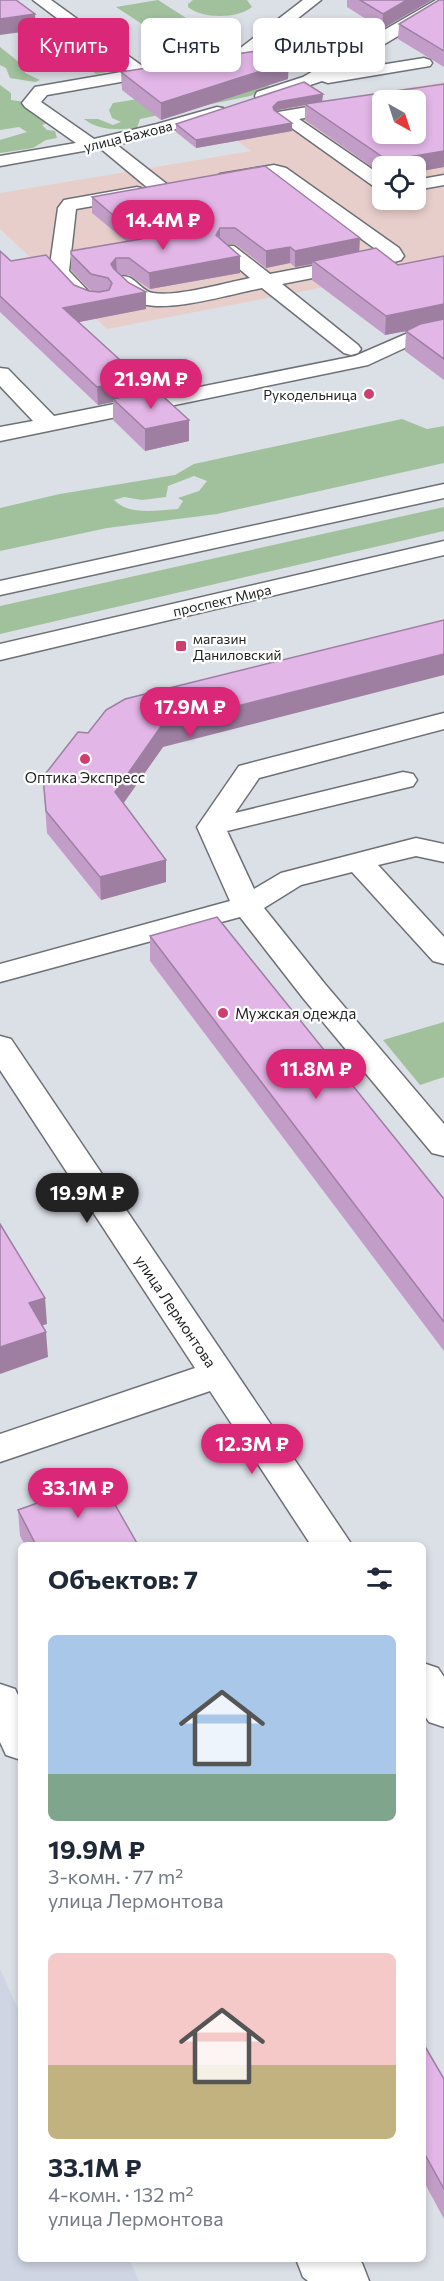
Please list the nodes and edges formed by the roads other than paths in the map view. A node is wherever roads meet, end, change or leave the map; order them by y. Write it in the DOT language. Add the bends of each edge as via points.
graph roads {
  1 [pos="314,0"];
  2 [pos="44,2"];
  3 [pos="69,2"];
  4 [pos="444,2"];
  5 [pos="424,14"];
  6 [pos="444,23"];
  7 [pos="424,63"];
  8 [pos="142,74"];
  9 [pos="309,81"];
  10 [pos="98,145"];
  11 [pos="0,161"];
  12 [pos="372,177"];
  13 [pos="444,180"];
  14 [pos="207,181"];
  15 [pos="426,183"];
  16 [pos="184,185"];
  17 [pos="161,189"];
  18 [pos="227,250"];
  19 [pos="124,281"];
  20 [pos="265,281"];
  21 [pos="101,301"];
  22 [pos="351,349"];
  23 [pos="283,370"];
  24 [pos="0,374"];
  25 [pos="181,381"];
  26 [pos="49,424"];
  27 [pos="0,434"];
  28 [pos="444,491"];
  29 [pos="444,548"];
  30 [pos="0,588"];
  31 [pos="0,652"];
  32 [pos="444,721"];
  33 [pos="403,780"];
  34 [pos="211,827"];
  35 [pos="444,853"];
  36 [pos="359,862"];
  37 [pos="246,906"];
  38 [pos="444,955"];
  39 [pos="0,973"];
  40 [pos="0,1046"];
  41 [pos="444,1145"];
  42 [pos="218,1374"];
  43 [pos="0,1448"];
  44 [pos="330,1542"];
  45 [pos="426,1684"];
  46 [pos="0,1701"];
  47 [pos="444,1709"];
  48 [pos="18,1736"];
  49 [pos="324,2262"];
  50 [pos="344,2281"];
  1 -- 8 [label="street" via="239,57"];
  2 -- 3 [label="street"];
  2 -- 8 [label="street"];
  4 -- 5 [label="street, улица Бажова"];
  5 -- 6 [label="street"];
  5 -- 9 [label="street, улица Бажова"];
  7 -- 9 [label="street"];
  8 -- 10 [label="street" via="41,91 31,103"];
  9 -- 10 [label="street, улица Бажова"];
  9 -- 12 [label="street" via="357,86 366,96 284,116"];
  10 -- 11 [label="street, улица Бажова"];
  10 -- 17 [label="street"];
  13 -- 15 [label="street"];
  14 -- 20 [label="street" via="280,172 394,256"];
  16 -- 17 [label="street"];
  17 -- 21 [label="street" via="71,204 68,208 59,272 84,298"];
  18 -- 20 [label="street"];
  19 -- 20 [label="street" via="146,299 159,300"];
  20 -- 22 [label="street"];
  22 -- 23 [label="street"];
  22 -- 23 [label="street" via="425,334 362,361"];
  23 -- 25 [label="street"];
  23 -- 26 [label="street"];
  24 -- 26 [label="street"];
  26 -- 27 [label="street"];
  28 -- 30 [label="street"];
  29 -- 31 [label="street, проспект Мира"];
  32 -- 34 [label="street" via="249,772"];
  33 -- 34 [label="street"];
  34 -- 37 [label="street"];
  35 -- 36 [label="street" via="416,847"];
  36 -- 37 [label="street" via="291,879"];
  36 -- 38 [label="street"];
  37 -- 39 [label="street"];
  37 -- 41 [label="street"];
  40 -- 42 [label="street, улица Лермонтова"];
  42 -- 43 [label="street"];
  42 -- 44 [label="street, улица Лермонтова"];
  45 -- 47 [label="street"];
  46 -- 48 [label="street"];
  49 -- 50 [label="street"];
}
